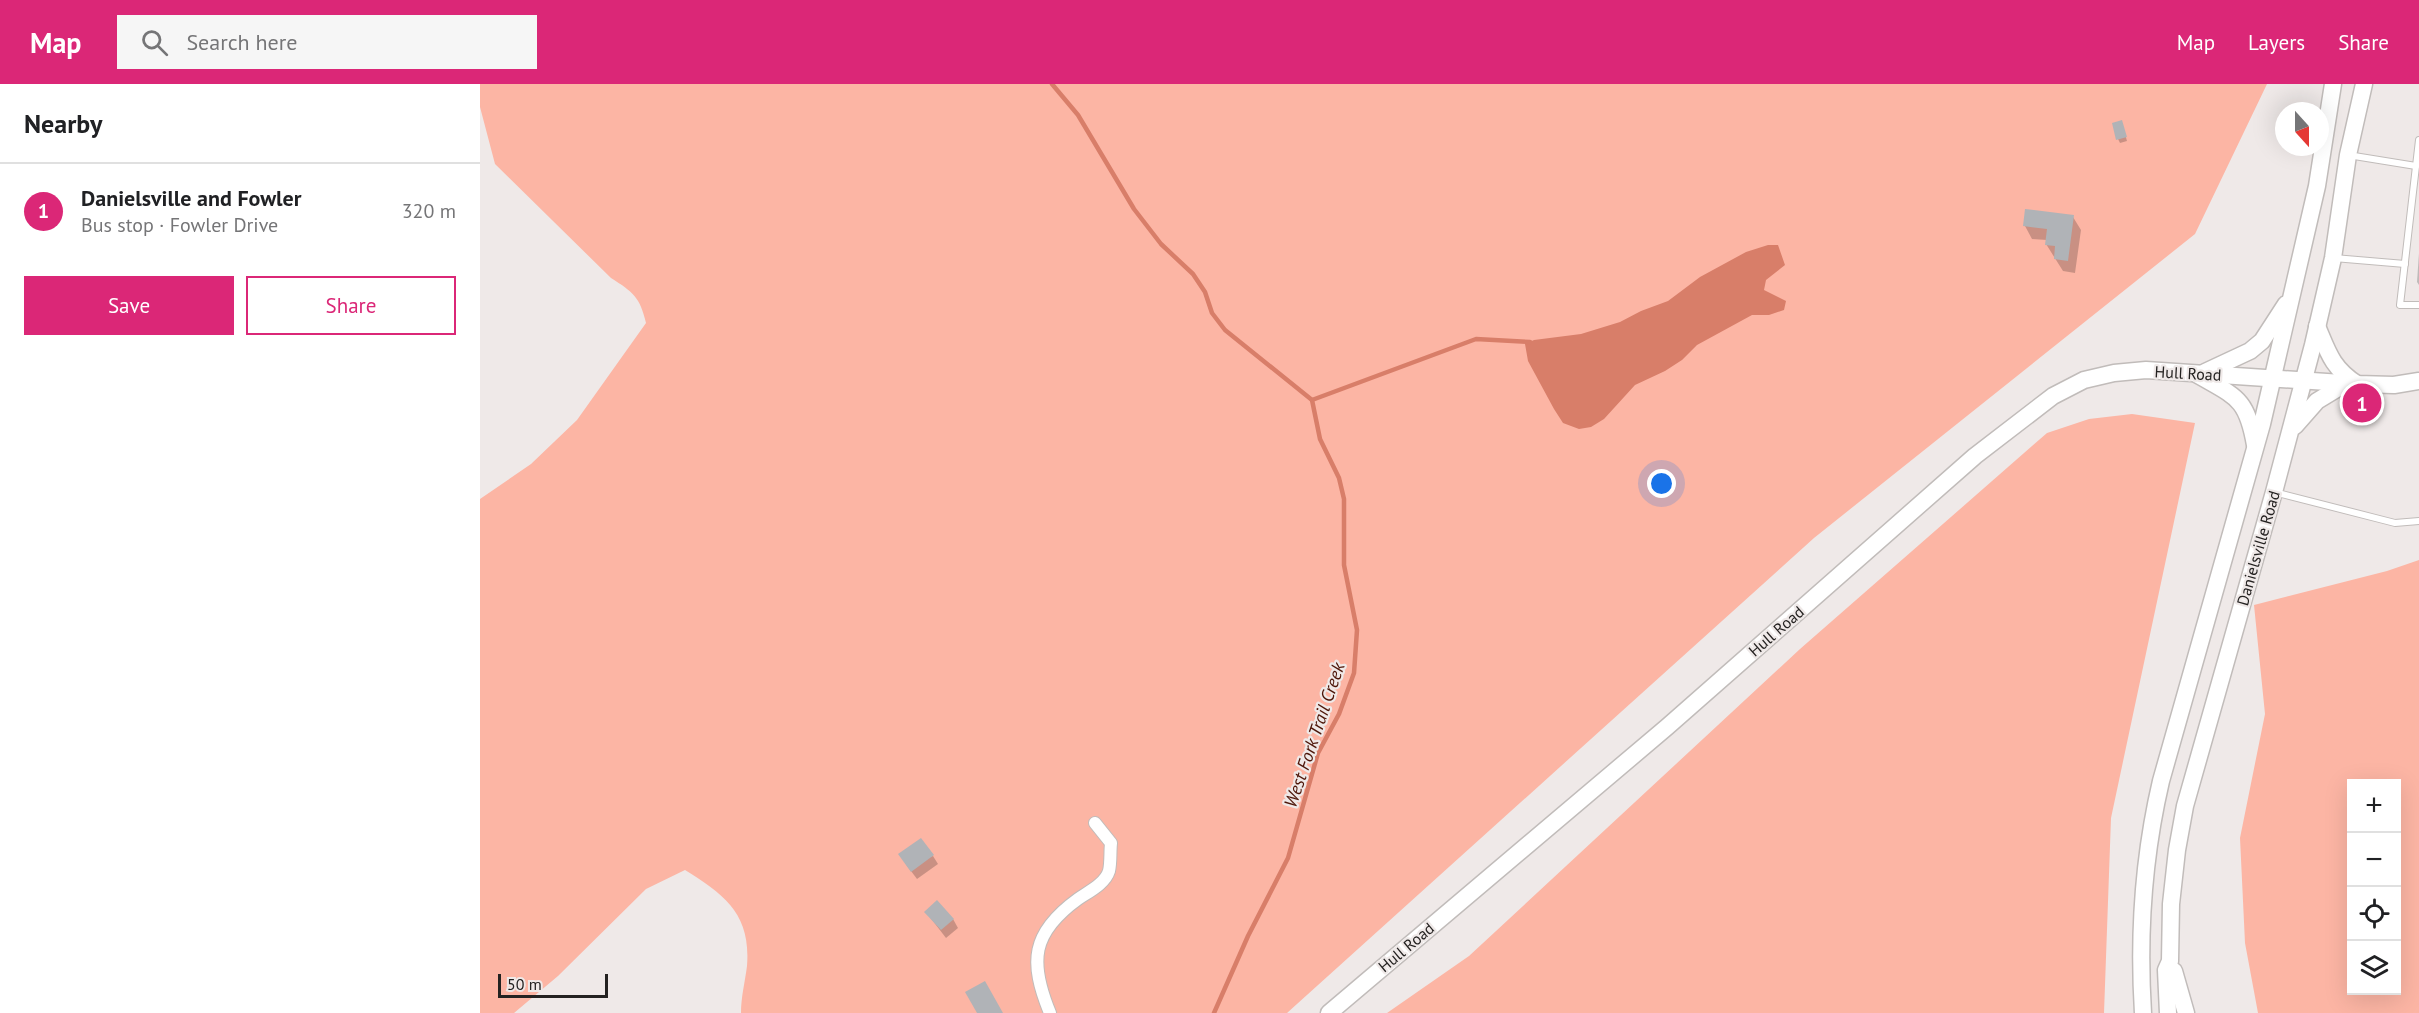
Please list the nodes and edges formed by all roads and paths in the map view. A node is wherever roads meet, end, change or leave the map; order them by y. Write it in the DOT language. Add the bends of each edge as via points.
graph roads {
  1 [pos="2333,84"];
  2 [pos="2364,84"];
  3 [pos="2419,140"];
  4 [pos="2418,154"];
  5 [pos="2348,155"];
  6 [pos="2417,166"];
  7 [pos="2417,176"];
  8 [pos="2416,197"];
  9 [pos="2411,207"];
  10 [pos="2419,208"];
  11 [pos="2410,219"];
  12 [pos="2419,219"];
  13 [pos="2332,258"];
  14 [pos="2405,264"];
  15 [pos="2292,296"];
  16 [pos="2419,305"];
  17 [pos="2317,326"];
  18 [pos="2198,373"];
  19 [pos="2272,377"];
  20 [pos="2304,380"];
  21 [pos="2419,381"];
  22 [pos="2351,384"];
  23 [pos="2290,435"];
  24 [pos="2255,450"];
  25 [pos="2274,492"];
  26 [pos="2419,521"];
  27 [pos="1095,823"];
  28 [pos="2170,961"];
  29 [pos="1050,1013"];
  30 [pos="1329,1013"];
  31 [pos="2143,1013"];
  32 [pos="2169,1013"];
  33 [pos="2186,1013"];
  1 -- 15 [label="main road, Danielsville Road" via="2317,186"];
  2 -- 5 [label="main road, Danielsville Road"];
  3 -- 4 [label="lane"];
  4 -- 6 [label="lane"];
  5 -- 6 [label="lane"];
  5 -- 13 [label="main road, Danielsville Road"];
  6 -- 7 [label="lane"];
  7 -- 8 [label="lane"];
  8 -- 9 [label="lane"];
  9 -- 10 [label="lane"];
  9 -- 11 [label="lane"];
  11 -- 12 [label="lane"];
  11 -- 14 [label="lane"];
  13 -- 14 [label="lane"];
  13 -- 17 [label="main road, Danielsville Road"];
  14 -- 16 [label="lane" via="2400,305"];
  15 -- 18 [label="main road" via="2262,341 2250,351"];
  15 -- 19 [label="main road, Danielsville Road"];
  17 -- 20 [label="main road, Danielsville Road"];
  17 -- 22 [label="main road" via="2331,361"];
  18 -- 19 [label="main road, Hull Road"];
  18 -- 24 [label="main road" via="2245,407"];
  18 -- 30 [label="main road, Hull Road" via="2114,373 2084,381 2053,396 1975,456 1667,727"];
  19 -- 20 [label="main road, Hull Road"];
  19 -- 24 [label="main road, Danielsville Road"];
  20 -- 22 [label="main road, Hull Road"];
  20 -- 23 [label="main road, Danielsville Road"];
  21 -- 22 [label="main road, Hull Road" via="2394,386"];
  22 -- 23 [label="main road" via="2324,396"];
  23 -- 25 [label="main road, Danielsville Road"];
  24 -- 31 [label="main road, Danielsville Road" via="2153,819 2141,931"];
  25 -- 26 [label="lane" via="2395,523"];
  25 -- 28 [label="main road, Danielsville Road" via="2186,806 2174,874"];
  27 -- 29 [label="street" via="1111,843 1108,873 1094,889 1059,915 1036,952 1042,995"];
  28 -- 32 [label="main road, Danielsville Road" via="2166,970"];
  28 -- 33 [label="main road"];
}
